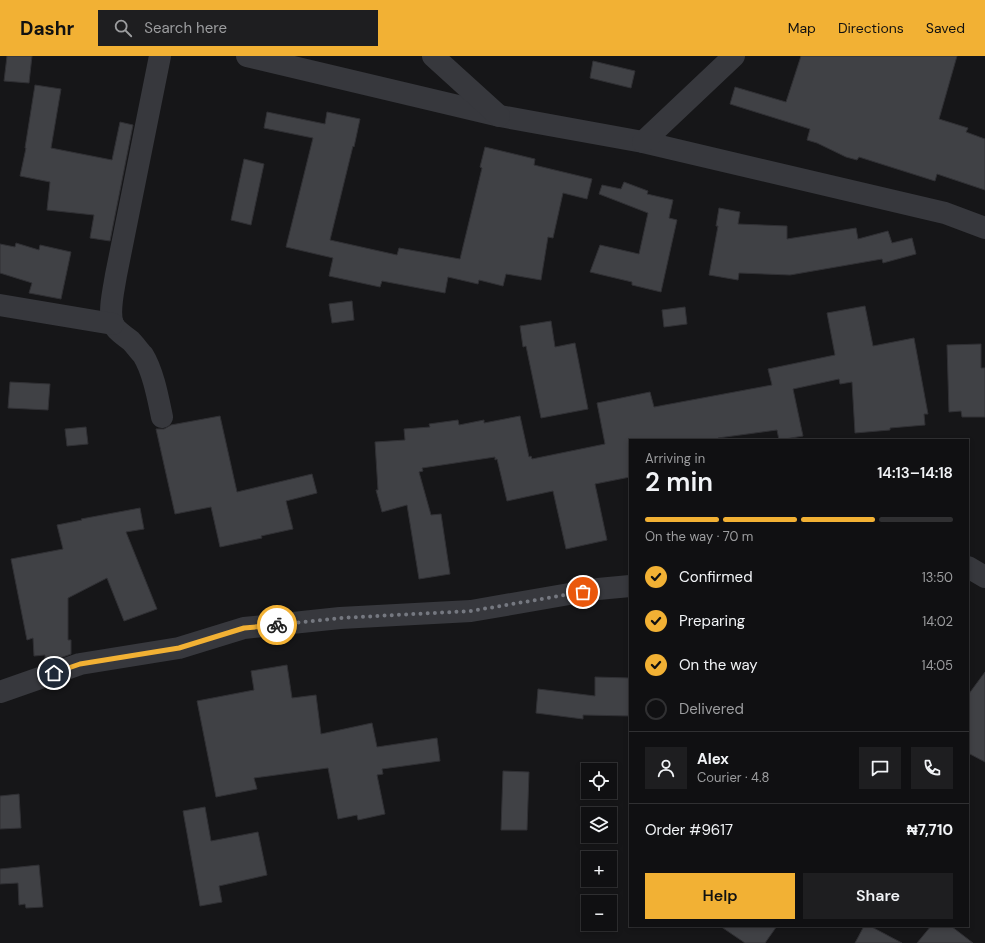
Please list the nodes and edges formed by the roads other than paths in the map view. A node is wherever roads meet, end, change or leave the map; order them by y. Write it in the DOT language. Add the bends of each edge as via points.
graph roads {
  1 [pos="160,56"];
  2 [pos="247,56"];
  3 [pos="433,56"];
  4 [pos="734,56"];
  5 [pos="500,116"];
  6 [pos="643,142"];
  7 [pos="985,228"];
  8 [pos="0,305"];
  9 [pos="113,324"];
  10 [pos="162,417"];
  11 [pos="969,568"];
  12 [pos="985,577"];
  13 [pos="629,586"];
  14 [pos="0,692"];
  1 -- 9 [label="street" via="116,275 111,317"];
  2 -- 5 [label="street"];
  3 -- 5 [label="street"];
  4 -- 6 [label="street"];
  5 -- 6 [label="street"];
  6 -- 7 [label="street" via="945,213"];
  8 -- 9 [label="street"];
  9 -- 10 [label="street" via="143,356 154,383"];
  11 -- 12 [label="street"];
  13 -- 14 [label="street" via="471,611 340,618 244,628 179,648 80,664"];
}
